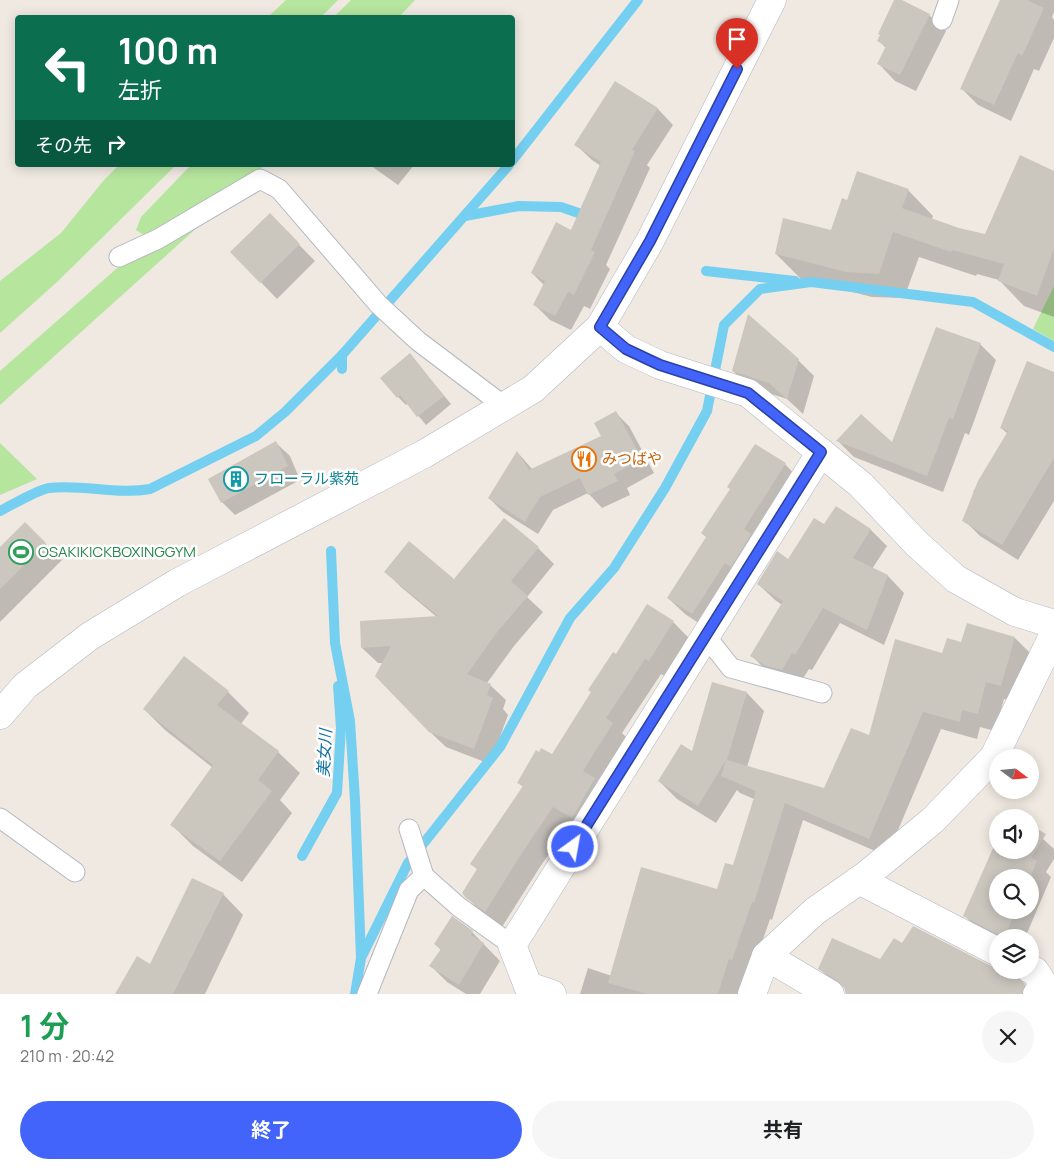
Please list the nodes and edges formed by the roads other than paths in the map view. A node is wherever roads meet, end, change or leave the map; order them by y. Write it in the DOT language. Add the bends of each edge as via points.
graph roads {
  1 [pos="772,0"];
  2 [pos="948,0"];
  3 [pos="942,20"];
  4 [pos="119,257"];
  5 [pos="600,327"];
  6 [pos="504,406"];
  7 [pos="821,452"];
  8 [pos="1054,624"];
  9 [pos="1054,634"];
  10 [pos="705,635"];
  11 [pos="822,693"];
  12 [pos="0,714"];
  13 [pos="0,818"];
  14 [pos="409,829"];
  15 [pos="422,869"];
  16 [pos="75,872"];
  17 [pos="859,880"];
  18 [pos="512,945"];
  19 [pos="989,947"];
  20 [pos="766,956"];
  21 [pos="1039,977"];
  22 [pos="367,994"];
  23 [pos="552,994"];
  24 [pos="752,994"];
  25 [pos="830,994"];
  26 [pos="1038,994"];
  1 -- 5 [label="street" via="650,241"];
  2 -- 3 [label="lane"];
  4 -- 6 [label="lane" via="158,239 260,179 279,189 379,305 418,341"];
  5 -- 6 [label="street" via="533,389"];
  5 -- 7 [label="street" via="626,349 660,365 748,393"];
  6 -- 12 [label="street" via="424,454 178,583 106,626 25,686"];
  7 -- 8 [label="street" via="861,485 917,544 956,579 1015,612"];
  7 -- 10 [label="street"];
  9 -- 17 [label="street" via="994,757 933,820"];
  10 -- 11 [label="lane" via="731,668"];
  10 -- 18 [label="street"];
  13 -- 16 [label="lane"];
  14 -- 15 [label="lane"];
  15 -- 18 [label="lane" via="459,907"];
  15 -- 22 [label="lane" via="409,890"];
  17 -- 19 [label="street"];
  17 -- 20 [label="street" via="815,911"];
  18 -- 23 [label="street" via="528,986"];
  20 -- 24 [label="street"];
  20 -- 25 [label="street"];
  21 -- 26 [label="street" via="1044,985"];
}
